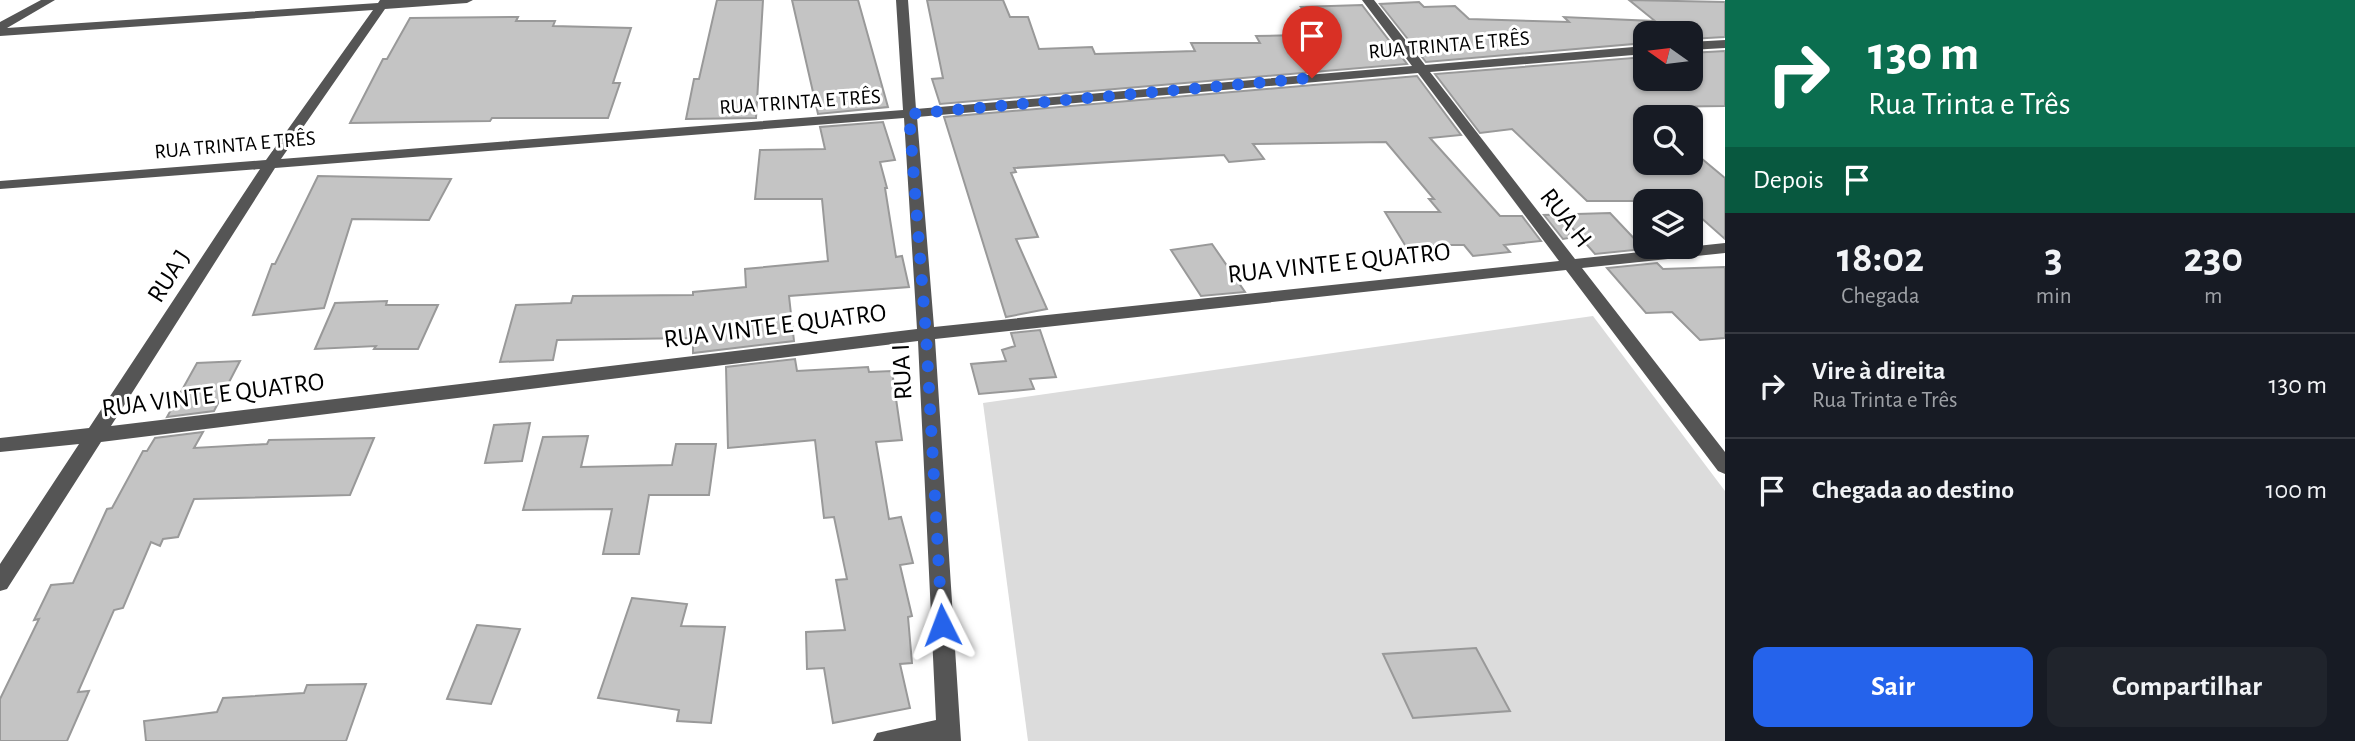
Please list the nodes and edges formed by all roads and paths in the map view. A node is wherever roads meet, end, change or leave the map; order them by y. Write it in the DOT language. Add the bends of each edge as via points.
graph roads {
  1 [pos="49,0"];
  2 [pos="467,0"];
  3 [pos="902,0"];
  4 [pos="1368,0"];
  5 [pos="384,3"];
  6 [pos="0,29"];
  7 [pos="1725,44"];
  8 [pos="1703,45"];
  9 [pos="1633,51"];
  10 [pos="1419,69"];
  11 [pos="909,114"];
  12 [pos="272,162"];
  13 [pos="0,186"];
  14 [pos="1725,247"];
  15 [pos="1572,264"];
  16 [pos="926,334"];
  17 [pos="96,435"];
  18 [pos="0,445"];
  19 [pos="1725,466"];
  20 [pos="0,582"];
  21 [pos="949,736"];
  22 [pos="885,741"];
  1 -- 6 [label="street"];
  2 -- 5 [label="street"];
  3 -- 11 [label="street, RUA I"];
  4 -- 10 [label="street, RUA H"];
  5 -- 6 [label="street"];
  5 -- 12 [label="street, RUA J"];
  7 -- 8 [label="street"];
  9 -- 10 [label="street, RUA TRINTA E TRÊS"];
  10 -- 11 [label="street, RUA TRINTA E TRÊS"];
  10 -- 15 [label="street, RUA H"];
  11 -- 12 [label="street, RUA TRINTA E TRÊS"];
  11 -- 16 [label="street, RUA I"];
  12 -- 13 [label="street, RUA TRINTA E TRÊS"];
  12 -- 17 [label="street, RUA J"];
  14 -- 15 [label="street, RUA VINTE E QUATRO"];
  15 -- 16 [label="street, RUA VINTE E QUATRO"];
  15 -- 19 [label="street, RUA H"];
  16 -- 17 [label="street, RUA VINTE E QUATRO"];
  16 -- 21 [label="street, RUA I"];
  17 -- 18 [label="street, RUA VINTE E QUATRO"];
  17 -- 20 [label="street, RUA J"];
  21 -- 22 [label="street"];
}
